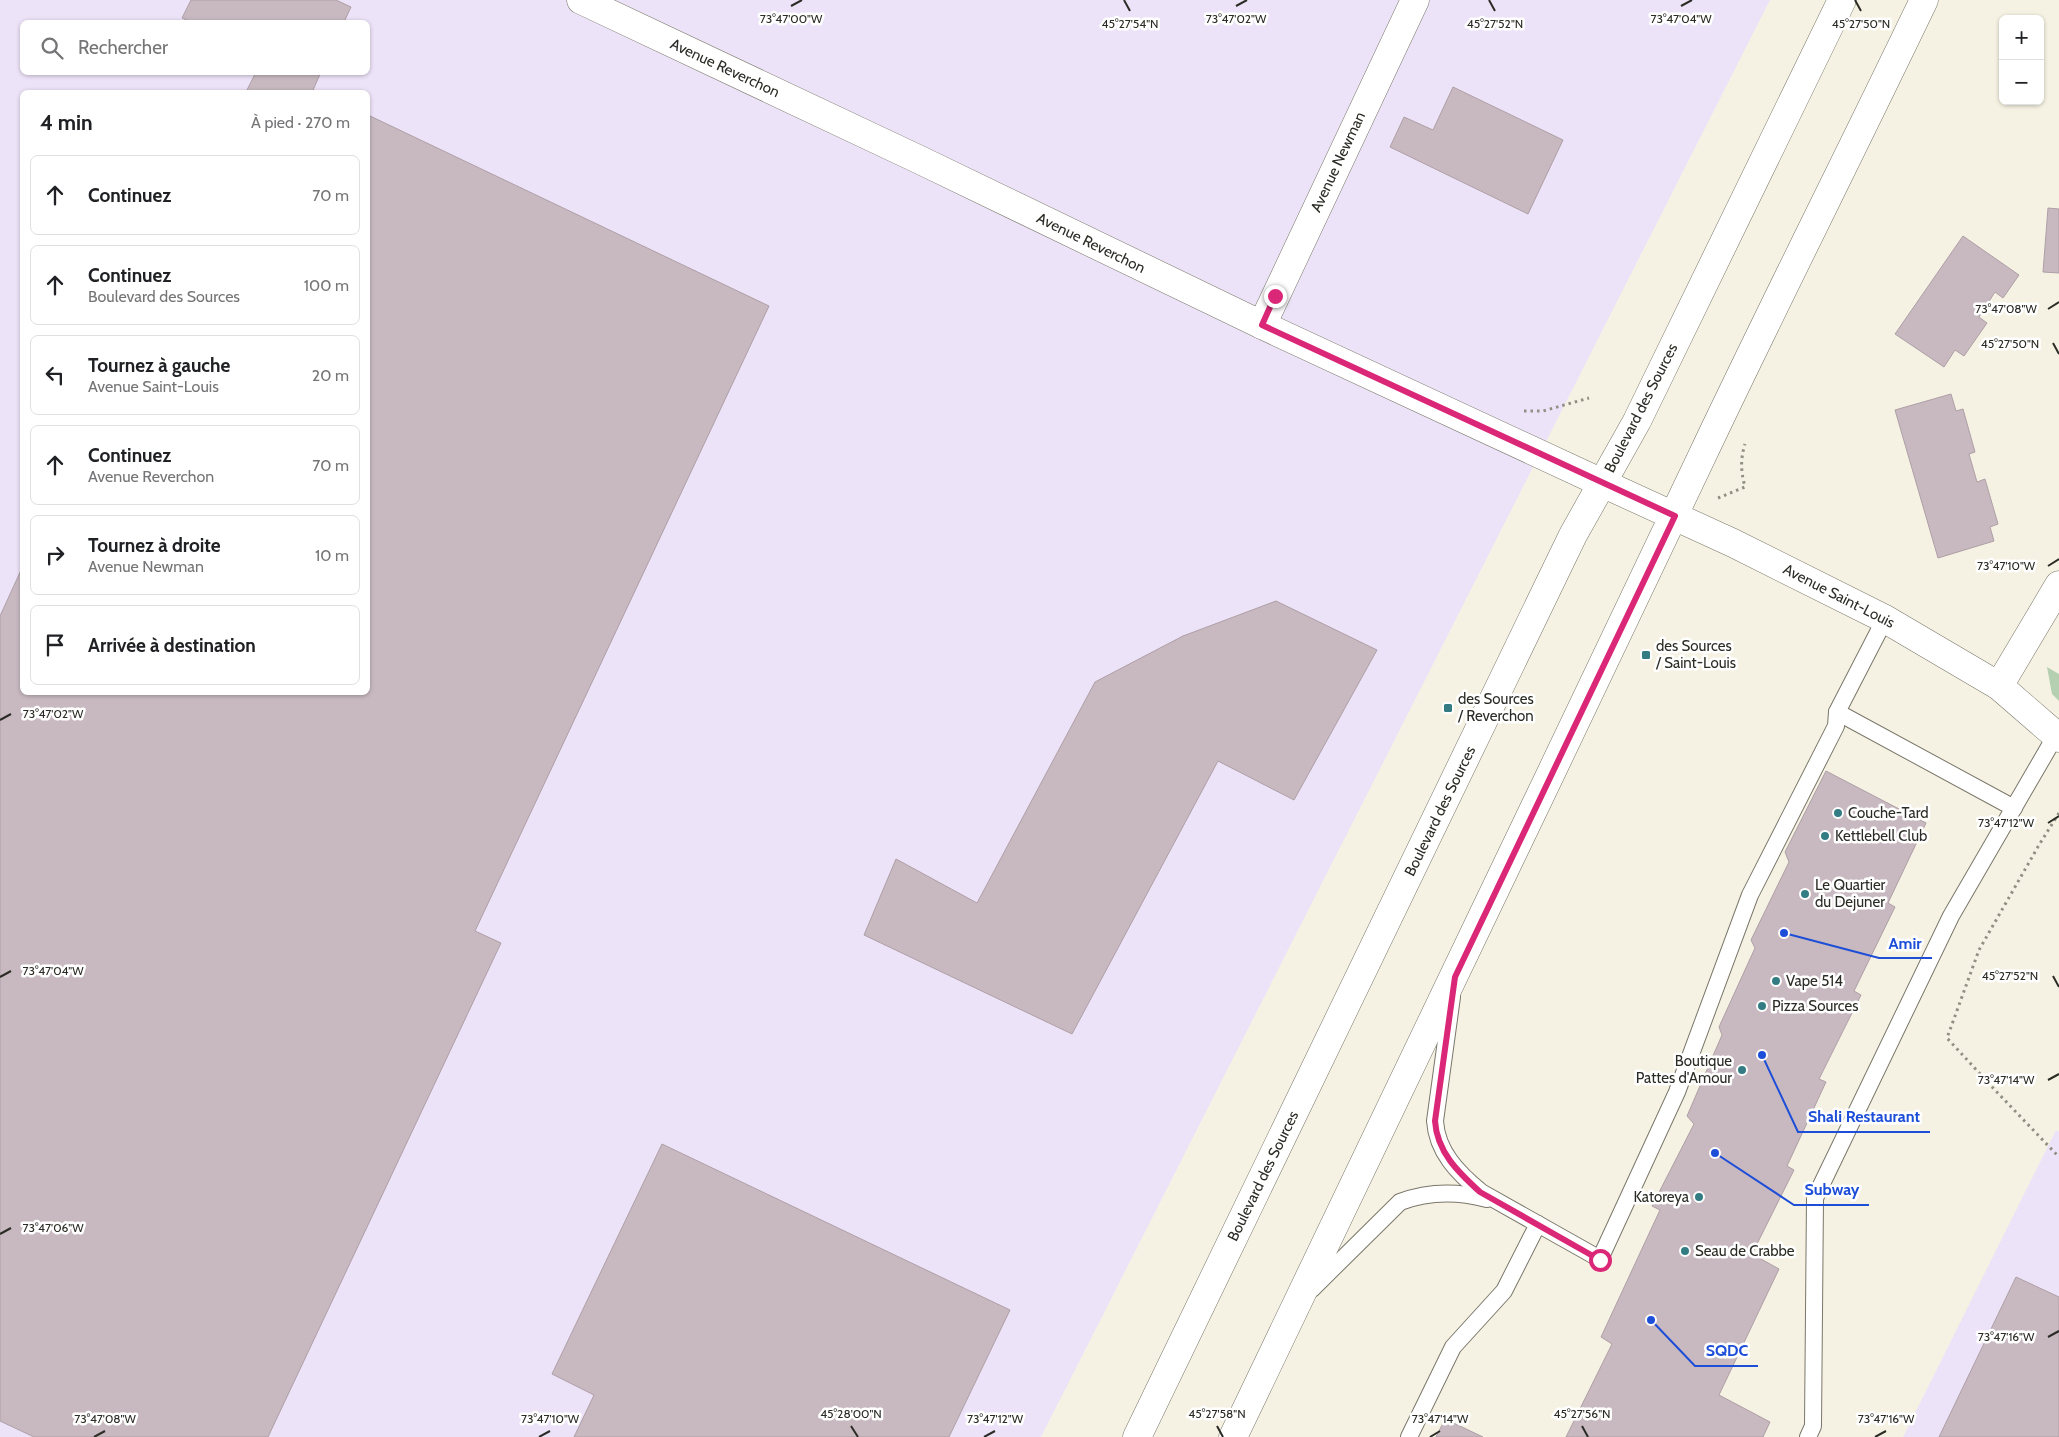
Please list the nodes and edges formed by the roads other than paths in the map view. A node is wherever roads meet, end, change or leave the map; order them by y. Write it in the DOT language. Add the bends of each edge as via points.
graph roads {
  1 [pos="581,0"];
  2 [pos="1415,0"];
  3 [pos="1842,0"];
  4 [pos="1924,0"];
  5 [pos="1262,325"];
  6 [pos="1602,483"];
  7 [pos="1675,516"];
  8 [pos="2059,585"];
  9 [pos="1885,619"];
  10 [pos="1999,686"];
  11 [pos="1837,712"];
  12 [pos="2057,736"];
  13 [pos="2014,808"];
  14 [pos="1455,977"];
  15 [pos="1494,1201"];
  16 [pos="1538,1224"];
  17 [pos="1294,1308"];
  18 [pos="1137,1437"];
  19 [pos="1233,1437"];
  20 [pos="1409,1437"];
  21 [pos="1808,1437"];
  1 -- 5 [label="main road, Avenue Reverchon"];
  2 -- 5 [label="main road, Avenue Newman"];
  3 -- 6 [label="main road, Boulevard des Sources" via="1637,421"];
  4 -- 7 [label="main road"];
  5 -- 6 [label="main road, Avenue Reverchon"];
  6 -- 7 [label="main road, Avenue Saint-Louis"];
  6 -- 18 [label="main road, Boulevard des Sources" via="1573,535"];
  7 -- 9 [label="main road, Avenue Saint-Louis"];
  7 -- 14 [label="main road"];
  8 -- 10 [label="main road"];
  9 -- 10 [label="main road, Avenue Saint-Louis"];
  9 -- 11 [label="lane"];
  10 -- 12 [label="main road, Avenue Saint-Louis"];
  11 -- 13 [label="lane"];
  11 -- 16 [label="lane" via="1836,726 1750,895 1677,1092 1600,1260"];
  12 -- 13 [label="lane"];
  13 -- 21 [label="lane" via="1951,916 1815,1198 1813,1426"];
  14 -- 15 [label="lane" via="1436,1132 1450,1161"];
  14 -- 17 [label="main road"];
  15 -- 16 [label="lane"];
  15 -- 17 [label="lane" via="1446,1193 1400,1202"];
  16 -- 20 [label="lane" via="1504,1291 1453,1347"];
  17 -- 19 [label="main road"];
}
